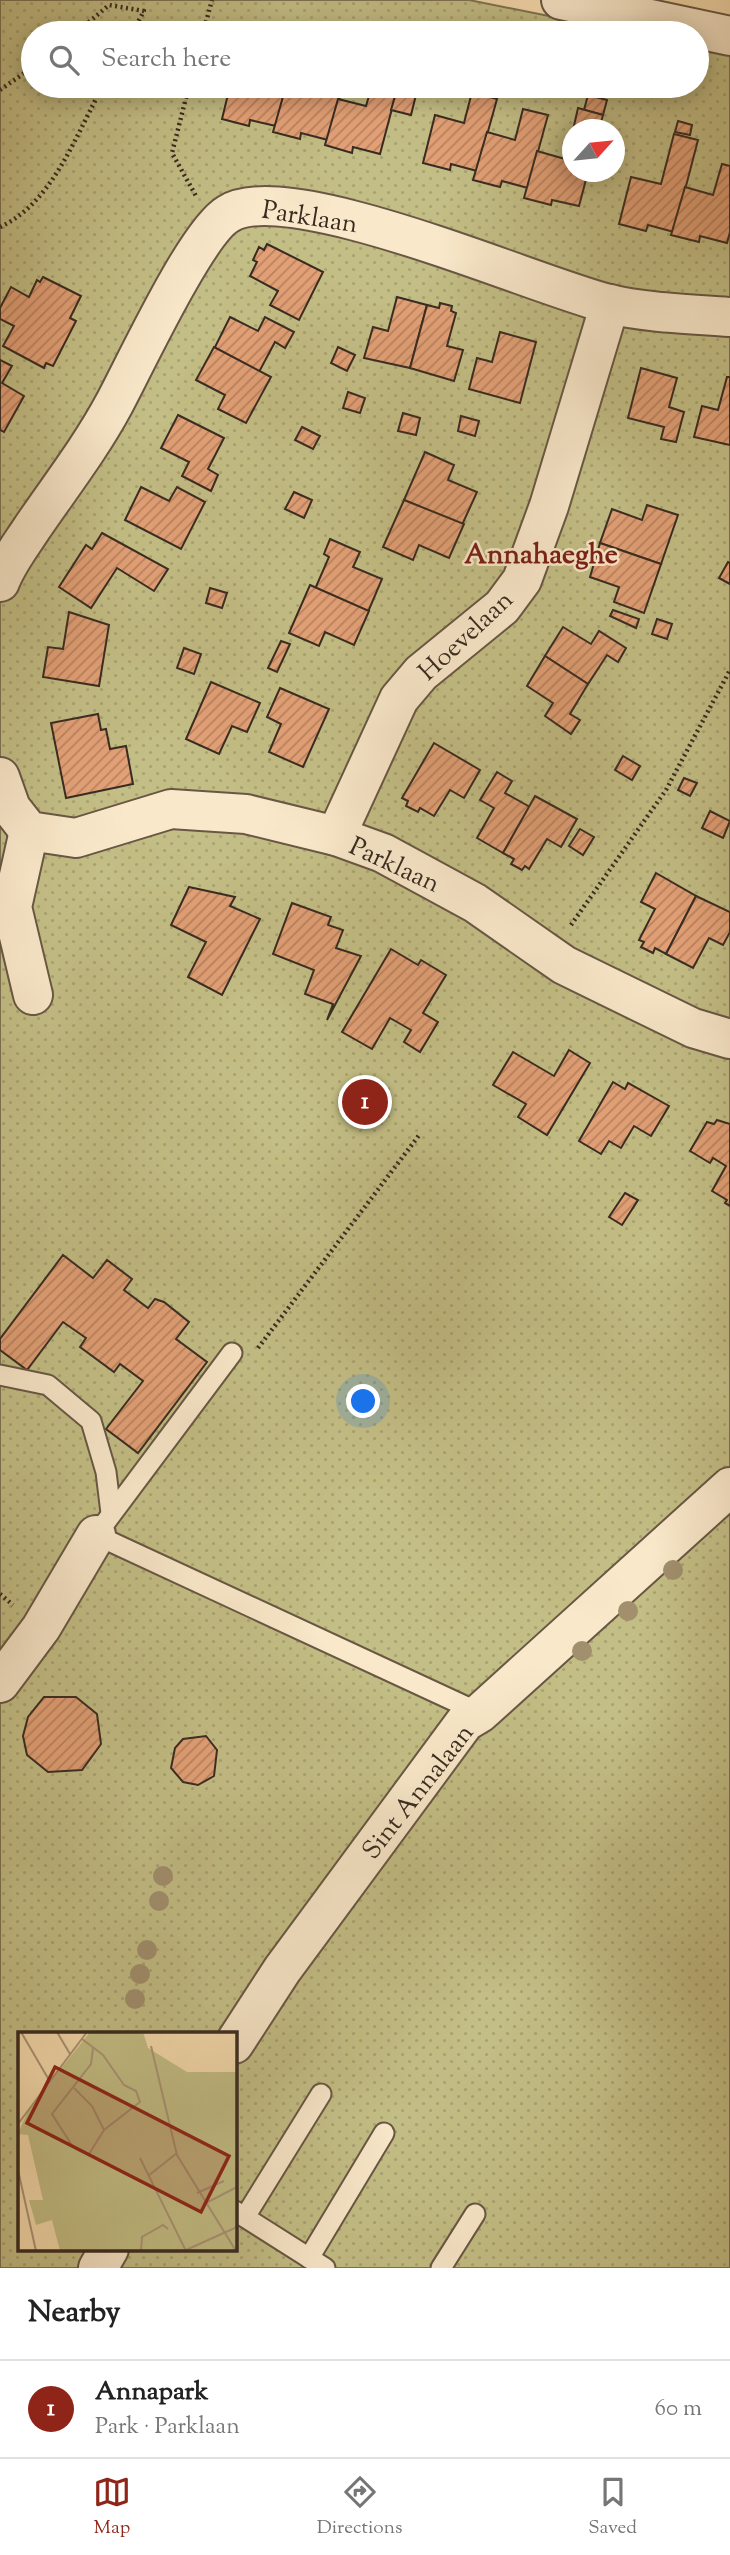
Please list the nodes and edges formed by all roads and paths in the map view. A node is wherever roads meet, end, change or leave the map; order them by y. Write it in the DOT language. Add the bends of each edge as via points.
graph roads {
  1 [pos="212,0"];
  2 [pos="561,0"];
  3 [pos="90,21"];
  4 [pos="139,21"];
  5 [pos="206,21"];
  6 [pos="660,21"];
  7 [pos="709,32"];
  8 [pos="730,36"];
  9 [pos="21,75"];
  10 [pos="0,90"];
  11 [pos="96,98"];
  12 [pos="187,98"];
  13 [pos="214,227"];
  14 [pos="0,228"];
  15 [pos="610,304"];
  16 [pos="730,317"];
  17 [pos="0,582"];
  18 [pos="730,670"];
  19 [pos="0,777"];
  20 [pos="29,831"];
  21 [pos="336,836"];
  22 [pos="550,954"];
  23 [pos="33,995"];
  24 [pos="730,1039"];
  25 [pos="420,1134"];
  26 [pos="232,1353"];
  27 [pos="0,1375"];
  28 [pos="730,1487"];
  29 [pos="104,1524"];
  30 [pos="0,1683"];
  31 [pos="480,1713"];
  32 [pos="236,2041"];
  33 [pos="321,2094"];
  34 [pos="384,2133"];
  35 [pos="240,2214"];
  36 [pos="475,2214"];
  37 [pos="317,2263"];
  38 [pos="441,2268"];
  1 -- 5 [label="path"];
  2 -- 6 [label="street"];
  3 -- 4 [label="path" via="109,5 144,11"];
  7 -- 8 [label="street"];
  9 -- 10 [label="path"];
  11 -- 14 [label="path" via="37,202 19,219"];
  12 -- 13 [label="path" via="172,153"];
  13 -- 15 [label="street, Parklaan" via="227,214 244,207 277,205 401,233"];
  13 -- 17 [label="street, Parklaan" via="110,413"];
  15 -- 16 [label="street, Parklaan"];
  15 -- 21 [label="street, Hoevelaan" via="522,580 502,607 421,673 399,699"];
  18 -- 22 [label="path" via="666,790"];
  19 -- 20 [label="street" via="11,808"];
  20 -- 21 [label="street, Parklaan" via="76,838 171,809 246,814"];
  20 -- 23 [label="street" via="12,907"];
  21 -- 22 [label="street, Parklaan" via="383,853 475,903"];
  22 -- 24 [label="street, Parklaan" via="693,1028"];
  25 -- 26 [label="path" via="246,1364"];
  26 -- 29 [label="lane"];
  27 -- 29 [label="lane" via="48,1385 91,1421 106,1472"];
  28 -- 31 [label="street, Sint Annalaan"];
  29 -- 30 [label="street" via="41,1628"];
  29 -- 31 [label="lane"];
  31 -- 32 [label="street, Sint Annalaan" via="464,1722 282,1970"];
  33 -- 35 [label="lane"];
  34 -- 37 [label="lane"];
  35 -- 37 [label="lane"];
  36 -- 38 [label="lane"];
}
